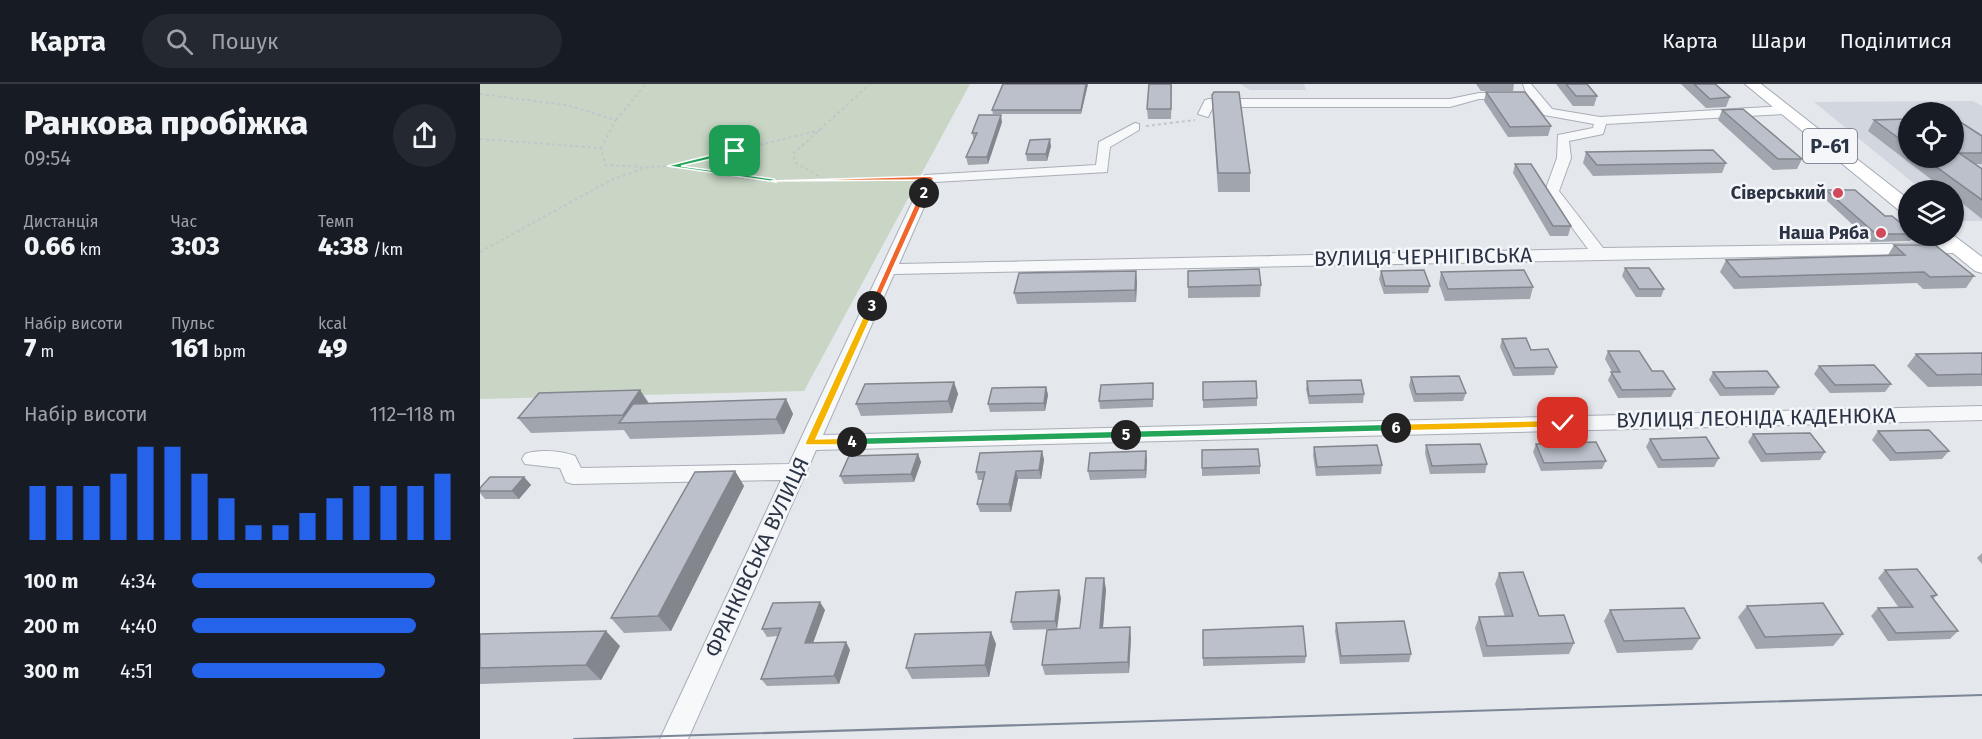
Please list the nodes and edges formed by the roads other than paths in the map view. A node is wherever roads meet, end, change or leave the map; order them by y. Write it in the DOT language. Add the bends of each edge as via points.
graph roads {
  1 [pos="1526,84"];
  2 [pos="1752,84"];
  3 [pos="1534,96"];
  4 [pos="1784,110"];
  5 [pos="1204,114"];
  6 [pos="1600,121"];
  7 [pos="1135,127"];
  8 [pos="1898,200"];
  9 [pos="1955,246"];
  10 [pos="1958,248"];
  11 [pos="1599,253"];
  12 [pos="1982,267"];
  13 [pos="889,269"];
  14 [pos="1982,412"];
  15 [pos="810,443"];
  16 [pos="532,459"];
  17 [pos="796,472"];
  18 [pos="674,739"];
  1 -- 3 [label="street"];
  2 -- 4 [label="main road, Р-61"];
  3 -- 5 [label="street" via="1479,96 1450,104 1335,97 1209,103"];
  3 -- 6 [label="street" via="1548,112"];
  4 -- 6 [label="street"];
  4 -- 8 [label="main road, Р-61"];
  6 -- 11 [label="street" via="1599,131 1562,138 1564,158 1552,191"];
  7 -- 13 [label="street, ФРАНКІВСЬКА ВУЛИЦЯ" via="1104,145 1102,169 930,178"];
  9 -- 10 [label="main road"];
  10 -- 11 [label="street, ВУЛИЦЯ ЧЕРНІГІВСЬКА"];
  10 -- 12 [label="main road"];
  11 -- 13 [label="street, ВУЛИЦЯ ЧЕРНІГІВСЬКА"];
  13 -- 15 [label="street, ФРАНКІВСЬКА ВУЛИЦЯ"];
  14 -- 15 [label="street, ВУЛИЦЯ ЛЕОНІДА КАДЕНЮКА"];
  15 -- 17 [label="street, ФРАНКІВСЬКА ВУЛИЦЯ"];
  16 -- 17 [label="street" via="568,462 573,476"];
  17 -- 18 [label="street, ФРАНКІВСЬКА ВУЛИЦЯ"];
}
